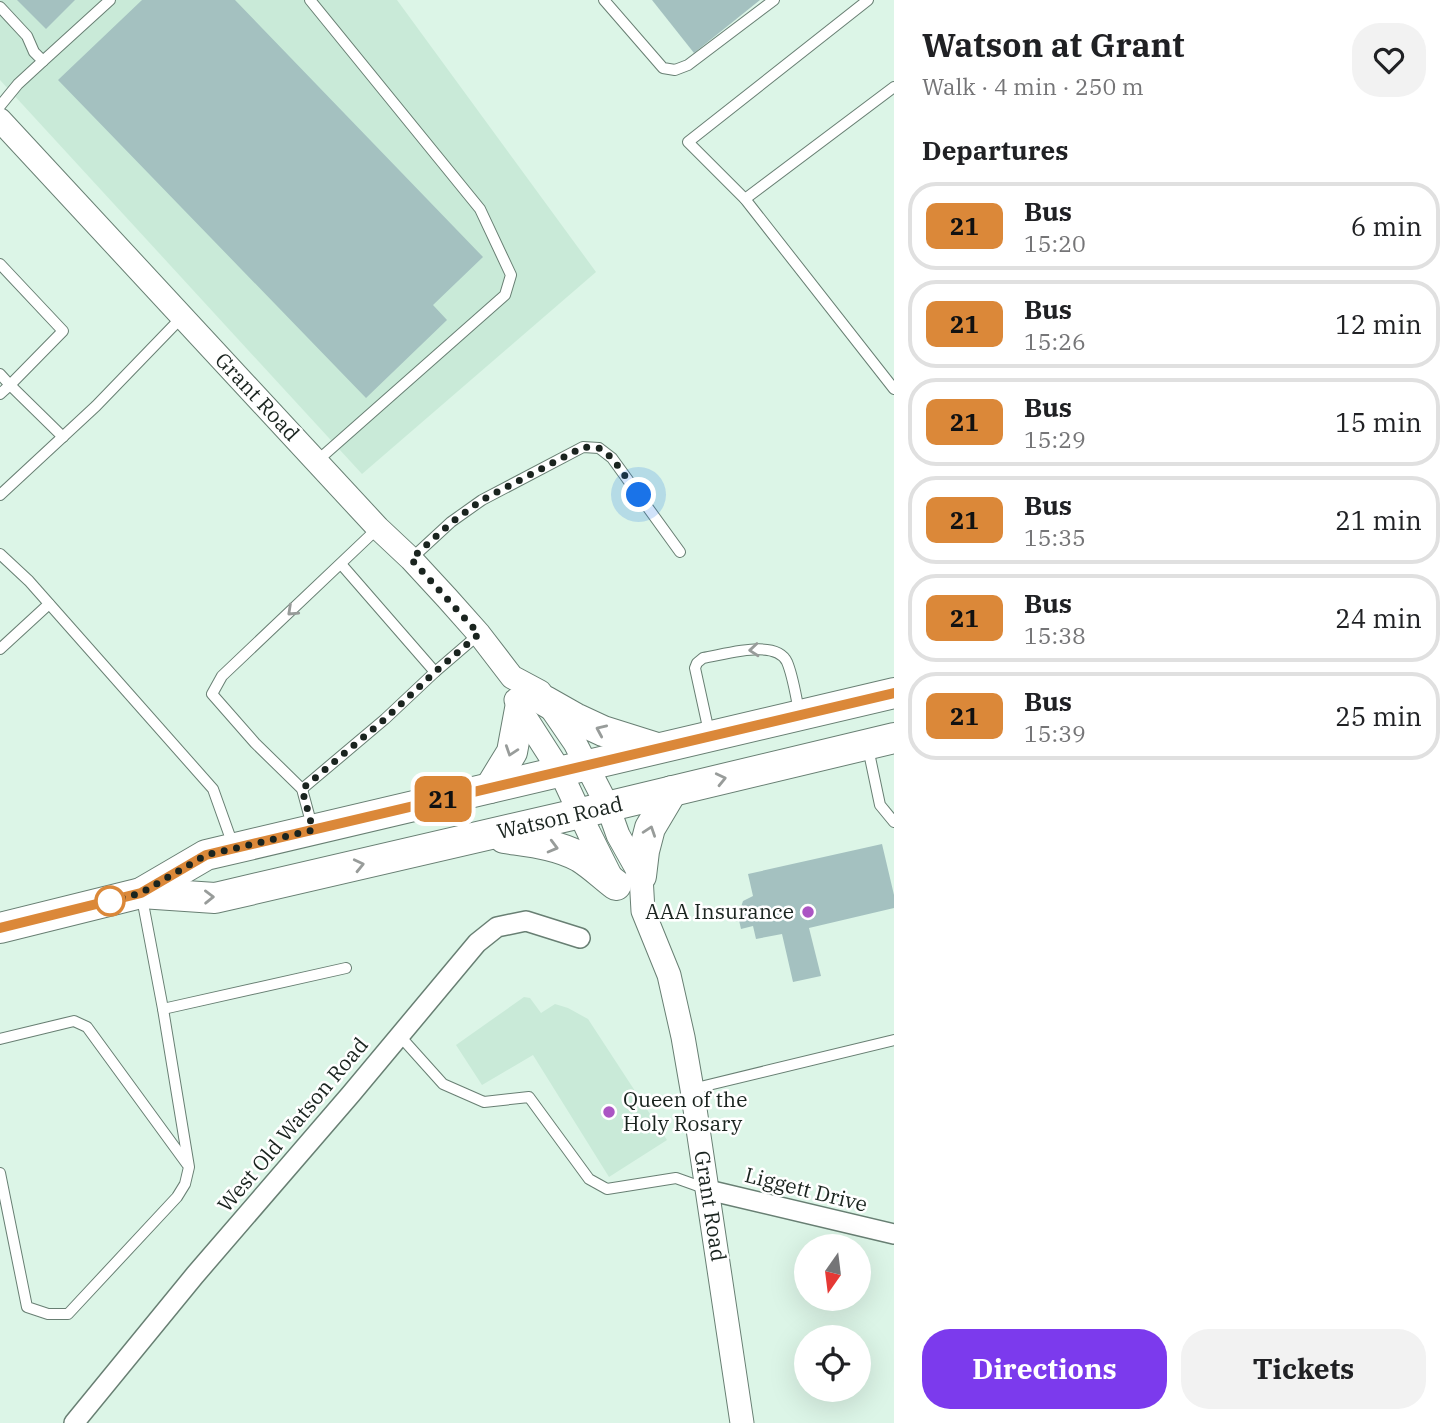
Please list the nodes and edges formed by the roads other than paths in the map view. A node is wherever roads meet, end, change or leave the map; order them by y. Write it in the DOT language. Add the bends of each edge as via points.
graph roads {
  1 [pos="110,0"];
  2 [pos="310,0"];
  3 [pos="604,0"];
  4 [pos="774,0"];
  5 [pos="868,0"];
  6 [pos="0,8"];
  7 [pos="43,61"];
  8 [pos="894,87"];
  9 [pos="0,106"];
  10 [pos="0,120"];
  11 [pos="745,199"];
  12 [pos="0,264"];
  13 [pos="183,317"];
  14 [pos="0,374"];
  15 [pos="10,385"];
  16 [pos="894,388"];
  17 [pos="0,394"];
  18 [pos="63,437"];
  19 [pos="317,461"];
  20 [pos="0,495"];
  21 [pos="378,528"];
  22 [pos="680,552"];
  23 [pos="1,557"];
  24 [pos="411,559"];
  25 [pos="341,564"];
  26 [pos="50,604"];
  27 [pos="479,634"];
  28 [pos="0,649"];
  29 [pos="435,672"];
  30 [pos="894,693"];
  31 [pos="533,705"];
  32 [pos="800,715"];
  33 [pos="710,737"];
  34 [pos="880,741"];
  35 [pos="660,749"];
  36 [pos="574,769"];
  37 [pos="490,788"];
  38 [pos="302,789"];
  39 [pos="672,791"];
  40 [pos="594,810"];
  41 [pos="894,822"];
  42 [pos="313,830"];
  43 [pos="486,836"];
  44 [pos="234,848"];
  45 [pos="628,881"];
  46 [pos="141,893"];
  47 [pos="0,928"];
  48 [pos="580,938"];
  49 [pos="346,968"];
  50 [pos="163,1009"];
  51 [pos="399,1035"];
  52 [pos="0,1039"];
  53 [pos="894,1040"];
  54 [pos="692,1089"];
  55 [pos="189,1167"];
  56 [pos="0,1174"];
  57 [pos="708,1190"];
  58 [pos="894,1234"];
  59 [pos="74,1423"];
  60 [pos="742,1423"];
  1 -- 7 [label="lane"];
  2 -- 19 [label="lane" via="480,209 511,275 505,295"];
  3 -- 4 [label="lane" via="663,68 675,70"];
  5 -- 11 [label="lane" via="688,142"];
  6 -- 7 [label="lane"];
  7 -- 9 [label="lane"];
  8 -- 11 [label="lane"];
  10 -- 13 [label="street, Grant Road"];
  11 -- 16 [label="lane"];
  12 -- 15 [label="lane" via="63,331"];
  13 -- 18 [label="lane"];
  13 -- 19 [label="street, Grant Road"];
  14 -- 15 [label="lane"];
  15 -- 17 [label="lane"];
  15 -- 18 [label="lane"];
  18 -- 20 [label="lane"];
  19 -- 21 [label="street, Grant Road"];
  21 -- 24 [label="street, Grant Road"];
  21 -- 25 [label="lane"];
  22 -- 24 [label="lane" via="612,458 599,448 583,447 482,500"];
  23 -- 26 [label="lane"];
  24 -- 27 [label="street, Grant Road"];
  25 -- 29 [label="lane"];
  25 -- 38 [label="lane, one-way" via="222,676 212,694"];
  26 -- 28 [label="lane"];
  26 -- 44 [label="lane" via="213,789"];
  27 -- 29 [label="lane"];
  27 -- 31 [label="street, Grant Road" via="512,677 540,692"];
  29 -- 38 [label="lane"];
  30 -- 32 [label="main road, Watson Road"];
  35 -- 31 [label="main road, one-way"];
  31 -- 36 [label="street, Grant Road" via="575,743"];
  31 -- 37 [label="main road, one-way"];
  32 -- 33 [label="main road, Watson Road"];
  32 -- 33 [label="lane, one-way" via="787,660 779,653 762,648 703,658 695,668"];
  33 -- 35 [label="main road, Watson Road"];
  39 -- 34 [label="main road, Watson Road, one-way"];
  34 -- 41 [label="lane" via="880,805"];
  35 -- 36 [label="main road, Watson Road"];
  36 -- 37 [label="main road, Watson Road"];
  36 -- 40 [label="street, Grant Road"];
  37 -- 42 [label="main road, Watson Road"];
  38 -- 42 [label="lane"];
  39 -- 40 [label="main road, Watson Road"];
  45 -- 39 [label="main road, one-way" via="650,828"];
  40 -- 43 [label="main road, Watson Road"];
  40 -- 45 [label="street, Grant Road" via="618,835"];
  42 -- 44 [label="main road, Watson Road"];
  43 -- 45 [label="main road, one-way" via="552,845"];
  46 -- 43 [label="main road, Watson Road, one-way" via="215,898"];
  44 -- 46 [label="main road, Watson Road" via="206,855"];
  45 -- 54 [label="street, Grant Road" via="669,975"];
  46 -- 47 [label="main road, Watson Road"];
  46 -- 50 [label="lane"];
  48 -- 51 [label="street, West Old Watson Road" via="526,921 497,927 477,943"];
  49 -- 50 [label="lane"];
  50 -- 55 [label="lane"];
  51 -- 57 [label="lane" via="443,1084 484,1102 529,1097 589,1179 607,1189 676,1178"];
  51 -- 59 [label="street, West Old Watson Road"];
  52 -- 55 [label="lane" via="74,1021 88,1027"];
  53 -- 54 [label="lane"];
  54 -- 57 [label="street, Grant Road"];
  55 -- 56 [label="lane" via="177,1197 68,1314 27,1307"];
  57 -- 58 [label="street, Liggett Drive"];
  57 -- 60 [label="street, Grant Road"];
}
